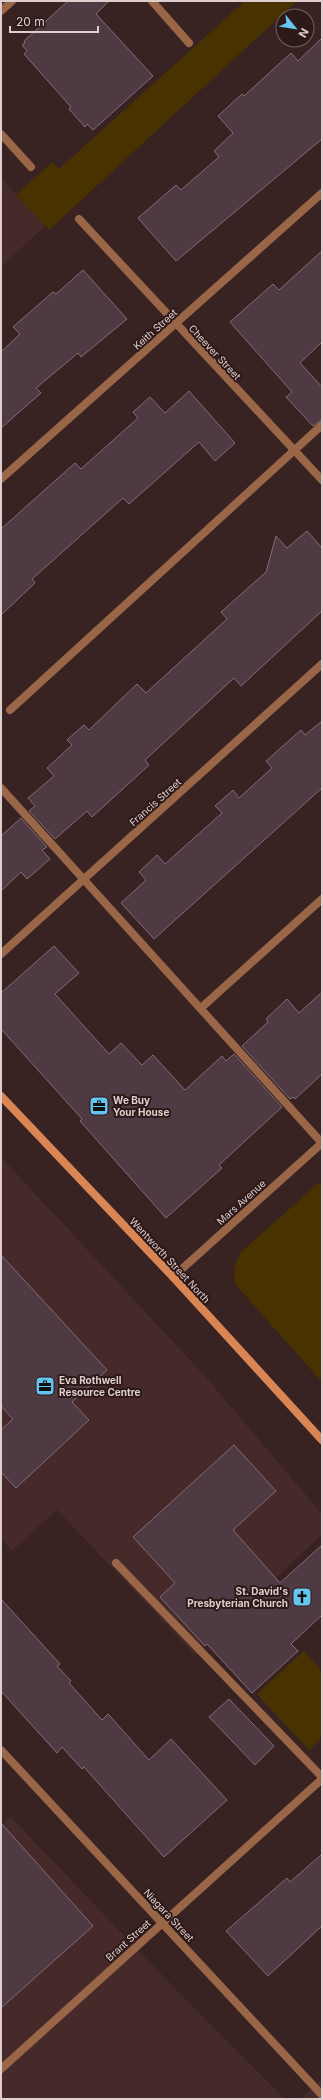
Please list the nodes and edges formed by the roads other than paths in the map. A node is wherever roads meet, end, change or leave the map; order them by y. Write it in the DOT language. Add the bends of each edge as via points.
graph roads {
  1 [pos="12,1"];
  2 [pos="152,1"];
  3 [pos="1,11"];
  4 [pos="188,43"];
  5 [pos="1,134"];
  6 [pos="30,166"];
  7 [pos="322,193"];
  8 [pos="79,219"];
  9 [pos="175,324"];
  10 [pos="322,425"];
  11 [pos="294,450"];
  12 [pos="1,479"];
  13 [pos="322,480"];
  14 [pos="322,664"];
  15 [pos="10,710"];
  16 [pos="1,788"];
  17 [pos="83,880"];
  18 [pos="322,899"];
  19 [pos="1,954"];
  20 [pos="201,1008"];
  21 [pos="1,1096"];
  22 [pos="322,1143"];
  23 [pos="173,1277"];
  24 [pos="322,1440"];
  25 [pos="116,1563"];
  26 [pos="1,1750"];
  27 [pos="322,1778"];
  28 [pos="162,1922"];
  29 [pos="1,2069"];
  30 [pos="322,2095"];
  1 -- 3 [label="street"];
  2 -- 4 [label="street"];
  5 -- 6 [label="street"];
  7 -- 9 [label="street, Keith Street"];
  8 -- 9 [label="street, Cheever Street"];
  9 -- 11 [label="street, Cheever Street"];
  9 -- 12 [label="street, Keith Street"];
  10 -- 11 [label="street"];
  11 -- 13 [label="street, Cheever Street"];
  11 -- 15 [label="street"];
  14 -- 17 [label="street, Francis Street"];
  16 -- 17 [label="street"];
  17 -- 19 [label="street, Francis Street"];
  17 -- 20 [label="street"];
  18 -- 20 [label="street"];
  20 -- 22 [label="street"];
  21 -- 23 [label="main road, Wentworth Street North"];
  22 -- 23 [label="street, Mars Avenue"];
  23 -- 24 [label="main road, Wentworth Street North"];
  25 -- 27 [label="street"];
  26 -- 28 [label="street, Niagara Street"];
  27 -- 28 [label="street, Brant Street"];
  28 -- 29 [label="street, Brant Street"];
  28 -- 30 [label="street, Niagara Street"];
}
